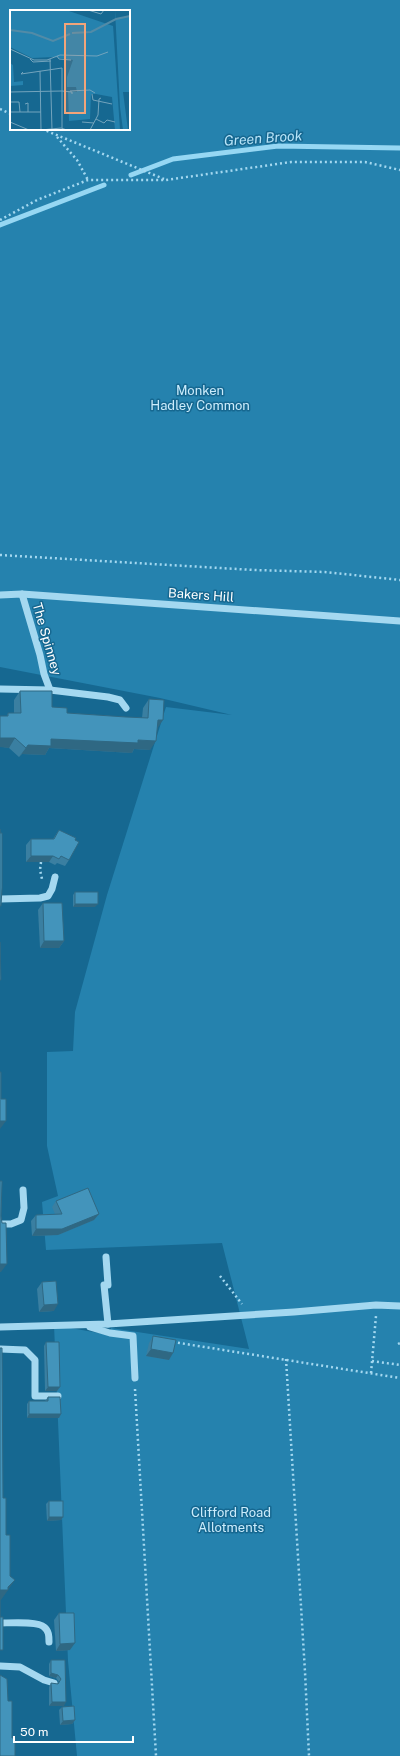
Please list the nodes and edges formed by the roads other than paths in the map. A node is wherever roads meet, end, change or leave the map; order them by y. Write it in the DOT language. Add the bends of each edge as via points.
graph roads {
  1 [pos="22,594"];
  2 [pos="0,595"];
  3 [pos="400,621"];
  4 [pos="0,689"];
  5 [pos="50,690"];
  6 [pos="126,708"];
  7 [pos="55,877"];
  8 [pos="0,899"];
  9 [pos="23,1190"];
  10 [pos="0,1224"];
  11 [pos="106,1257"];
  12 [pos="400,1306"];
  13 [pos="108,1324"];
  14 [pos="84,1325"];
  15 [pos="0,1327"];
  16 [pos="0,1349"];
  17 [pos="135,1378"];
  18 [pos="58,1396"];
  19 [pos="0,1623"];
  20 [pos="49,1642"];
  21 [pos="0,1666"];
  22 [pos="54,1683"];
  1 -- 2 [label="street, Bakers Hill"];
  1 -- 3 [label="street, Bakers Hill"];
  1 -- 5 [label="street, The Spinney"];
  4 -- 5 [label="street, The Spinney"];
  5 -- 6 [label="street, The Spinney" via="114,698 120,700"];
  7 -- 8 [label="street" via="48,896"];
  9 -- 10 [label="street" via="24,1208 21,1220 11,1224"];
  11 -- 13 [label="street" via="108,1285 104,1285"];
  12 -- 13 [label="street" via="376,1305"];
  13 -- 14 [label="street"];
  14 -- 15 [label="street"];
  14 -- 17 [label="street" via="133,1336"];
  16 -- 18 [label="street" via="25,1350 35,1360 35,1396"];
  19 -- 20 [label="street" via="44,1626 49,1633"];
  21 -- 22 [label="street" via="20,1667"];
}
